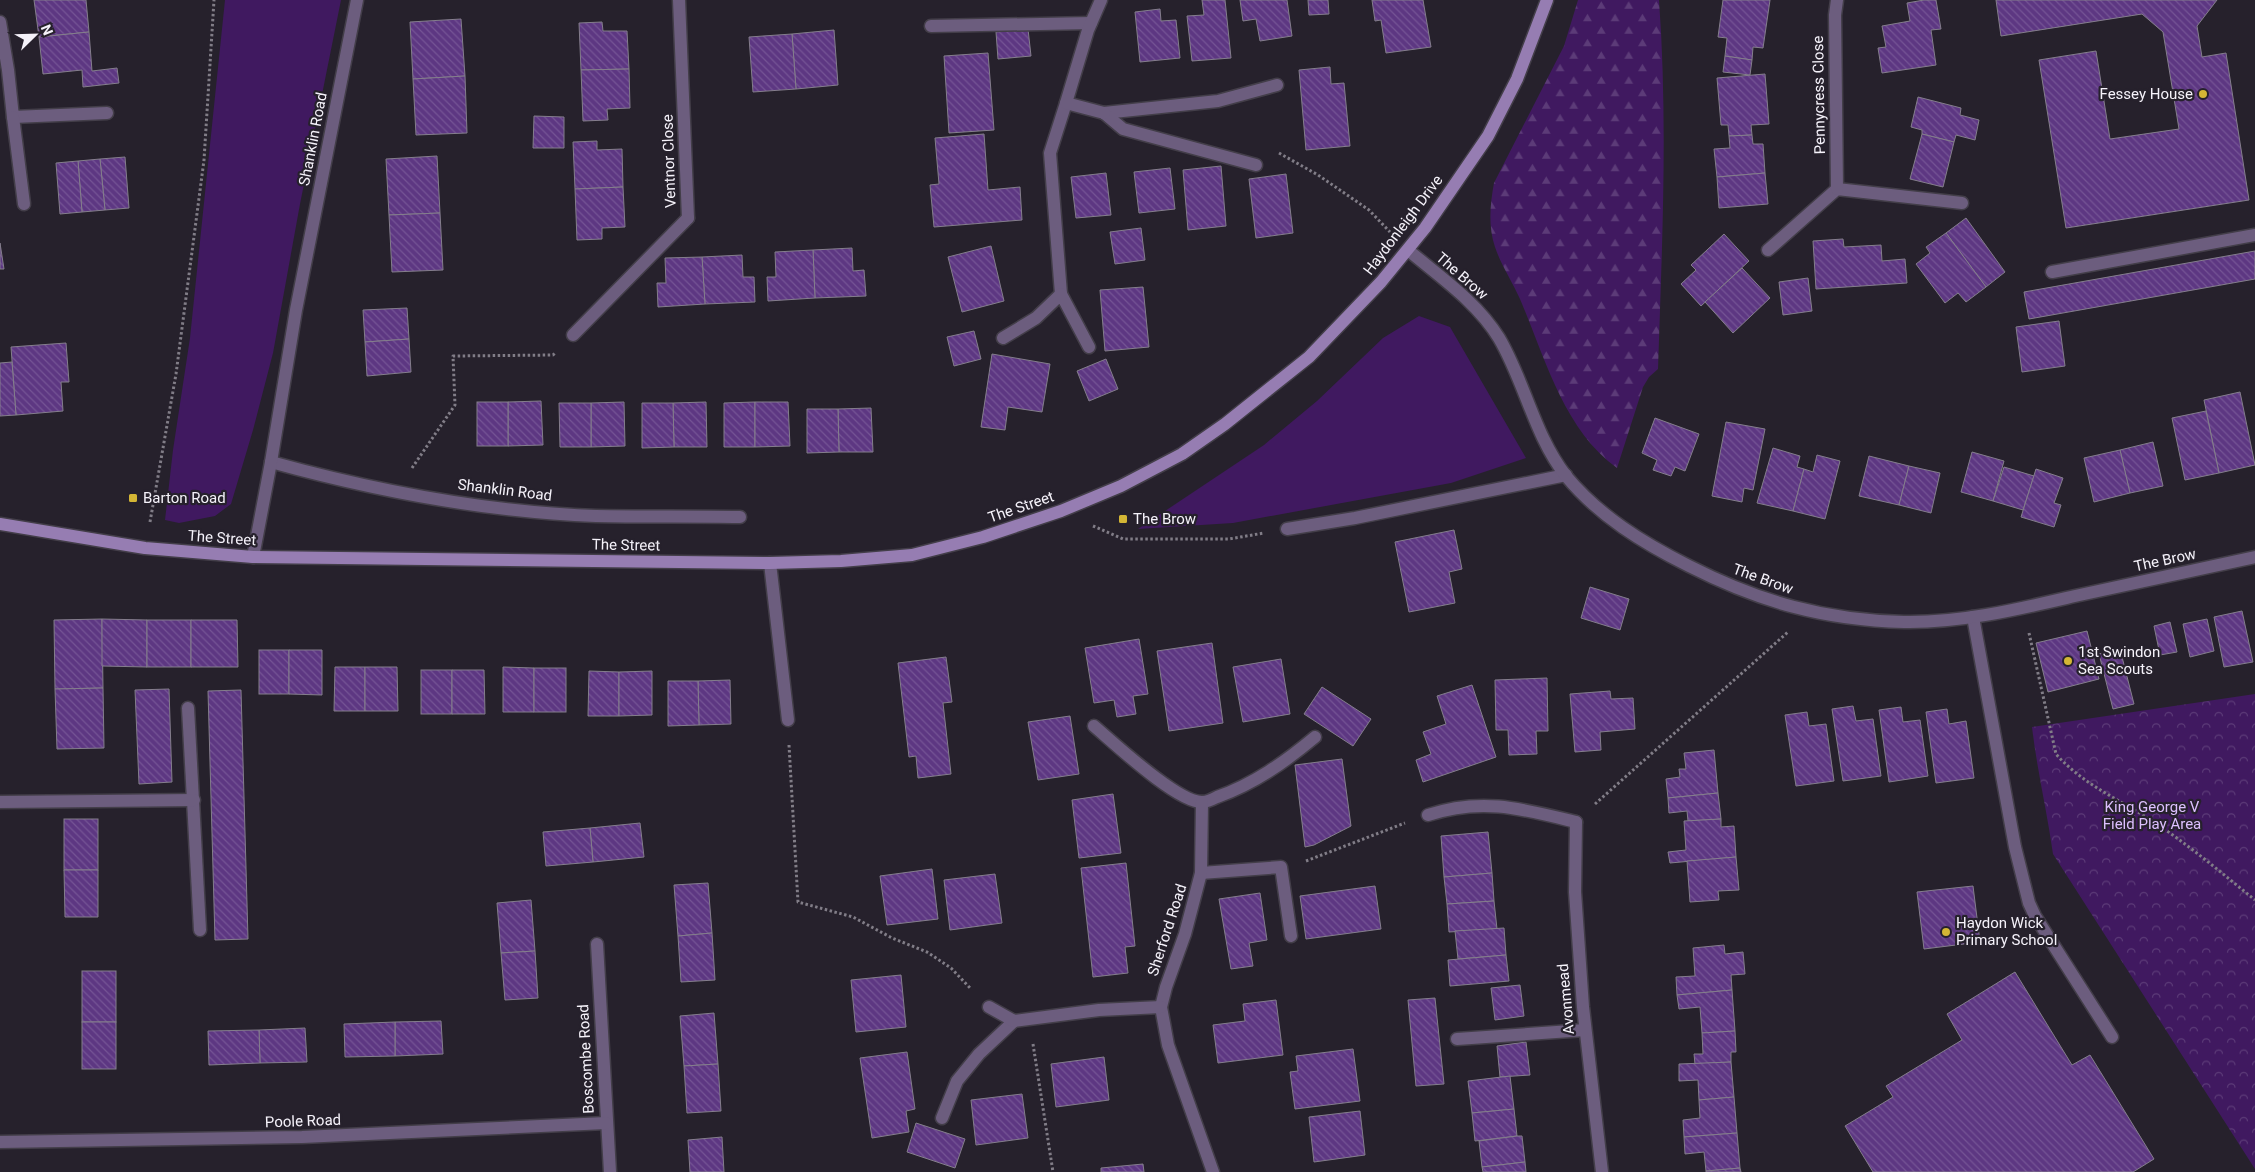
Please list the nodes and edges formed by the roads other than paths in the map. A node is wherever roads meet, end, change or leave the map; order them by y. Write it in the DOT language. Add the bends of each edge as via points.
graph roads {
  1 [pos="357,0"];
  2 [pos="679,0"];
  3 [pos="1100,0"];
  4 [pos="1547,0"];
  5 [pos="1837,0"];
  6 [pos="0,22"];
  7 [pos="1091,23"];
  8 [pos="931,26"];
  9 [pos="4,84"];
  10 [pos="1277,85"];
  11 [pos="1066,102"];
  12 [pos="107,113"];
  13 [pos="1104,113"];
  14 [pos="13,118"];
  15 [pos="1256,165"];
  16 [pos="1837,189"];
  17 [pos="1962,203"];
  18 [pos="24,204"];
  19 [pos="2255,235"];
  20 [pos="1408,250"];
  21 [pos="1768,250"];
  22 [pos="2052,272"];
  23 [pos="1061,294"];
  24 [pos="573,335"];
  25 [pos="1003,338"];
  26 [pos="1089,347"];
  27 [pos="1225,424"];
  28 [pos="271,462"];
  29 [pos="1566,475"];
  30 [pos="740,517"];
  31 [pos="0,524"];
  32 [pos="1287,529"];
  33 [pos="253,557"];
  34 [pos="2255,557"];
  35 [pos="770,563"];
  36 [pos="1973,617"];
  37 [pos="188,708"];
  38 [pos="788,720"];
  39 [pos="1094,726"];
  40 [pos="1314,737"];
  41 [pos="194,800"];
  42 [pos="0,802"];
  43 [pos="1202,802"];
  44 [pos="1428,815"];
  45 [pos="1201,873"];
  46 [pos="200,930"];
  47 [pos="1291,936"];
  48 [pos="597,944"];
  49 [pos="989,1007"];
  50 [pos="1161,1007"];
  51 [pos="1014,1021"];
  52 [pos="1585,1030"];
  53 [pos="2112,1038"];
  54 [pos="1457,1039"];
  55 [pos="942,1118"];
  56 [pos="606,1124"];
  57 [pos="0,1142"];
  58 [pos="610,1172"];
  59 [pos="1214,1172"];
  60 [pos="1602,1172"];
  1 -- 28 [label="street, Shanklin Road" via="296,310"];
  2 -- 24 [label="street, Ventnor Close" via="688,218"];
  3 -- 7 [label="street"];
  4 -- 20 [label="street, Haydonleigh Drive" via="1517,79 1488,136"];
  5 -- 16 [label="street, Pennycress Close"];
  6 -- 9 [label="street"];
  7 -- 8 [label="street"];
  7 -- 11 [label="street"];
  9 -- 14 [label="street"];
  10 -- 13 [label="street" via="1218,102"];
  11 -- 13 [label="street"];
  11 -- 23 [label="street" via="1050,153"];
  12 -- 14 [label="street"];
  13 -- 15 [label="street" via="1123,129"];
  14 -- 18 [label="street"];
  16 -- 17 [label="street"];
  16 -- 21 [label="street"];
  19 -- 22 [label="street"];
  20 -- 27 [label="street, Haydonleigh Drive" via="1310,357"];
  20 -- 29 [label="street, The Brow" via="1471,302 1486,320 1508,355 1542,434"];
  23 -- 25 [label="street" via="1036,318"];
  23 -- 26 [label="street"];
  27 -- 35 [label="street, The Street" via="1154,470 1060,511 983,537 912,555"];
  28 -- 30 [label="street, Shanklin Road" via="340,481 397,492 523,510 586,515"];
  28 -- 33 [label="street, Shanklin Road"];
  29 -- 32 [label="street"];
  29 -- 36 [label="street, The Brow" via="1612,520 1678,560 1748,593 1811,612 1905,622"];
  31 -- 33 [label="street, The Street" via="145,548"];
  33 -- 35 [label="street, The Street"];
  34 -- 36 [label="street, The Brow"];
  35 -- 38 [label="street"];
  36 -- 53 [label="street" via="2015,847 2029,903"];
  37 -- 41 [label="street"];
  39 -- 43 [label="street" via="1182,796"];
  40 -- 43 [label="street" via="1269,772 1229,793"];
  41 -- 42 [label="street"];
  41 -- 46 [label="street"];
  43 -- 45 [label="street, Sherford Road"];
  44 -- 52 [label="street, Avonmead" via="1466,806 1490,805 1517,807 1576,822 1574,892"];
  45 -- 47 [label="street" via="1281,867"];
  45 -- 50 [label="street, Sherford Road" via="1186,934"];
  48 -- 56 [label="street, Boscombe Road"];
  49 -- 51 [label="street"];
  50 -- 51 [label="street" via="1099,1010"];
  50 -- 59 [label="street, Sherford Road" via="1168,1045"];
  51 -- 55 [label="street" via="979,1054 957,1081"];
  52 -- 54 [label="street"];
  52 -- 60 [label="street, Avonmead"];
  56 -- 57 [label="street, Poole Road" via="302,1137"];
  56 -- 58 [label="street, Boscombe Road"];
}
